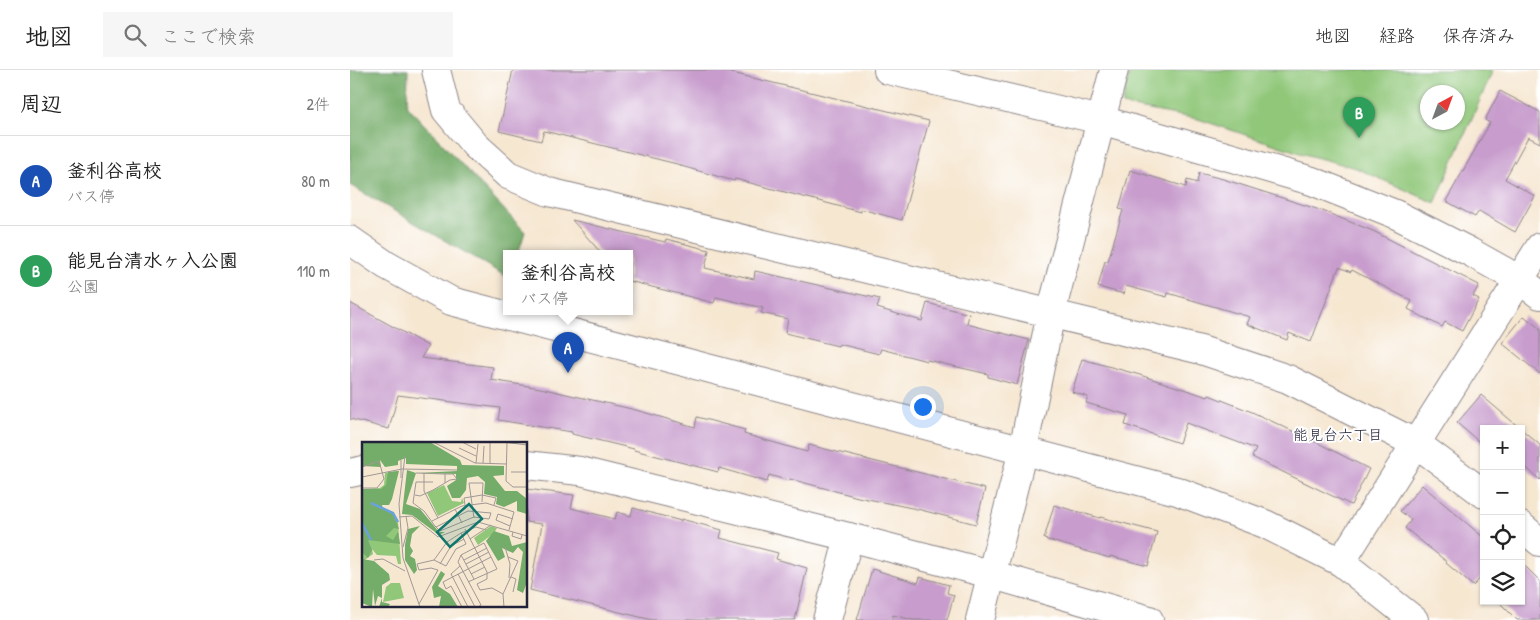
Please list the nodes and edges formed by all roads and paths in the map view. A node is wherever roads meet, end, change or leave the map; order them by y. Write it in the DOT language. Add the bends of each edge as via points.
graph roads {
  1 [pos="436,70"];
  2 [pos="888,70"];
  3 [pos="1114,70"];
  4 [pos="1101,120"];
  5 [pos="350,240"];
  6 [pos="1540,247"];
  7 [pos="1530,288"];
  8 [pos="1051,313"];
  9 [pos="503,315"];
  10 [pos="505,315"];
  11 [pos="1417,444"];
  12 [pos="1023,450"];
  13 [pos="528,465"];
  14 [pos="1480,491"];
  15 [pos="1525,529"];
  16 [pos="849,537"];
  17 [pos="1540,542"];
  18 [pos="1341,562"];
  19 [pos="990,574"];
  20 [pos="827,620"];
  21 [pos="980,620"];
  22 [pos="1149,620"];
  23 [pos="1414,620"];
  1 -- 8 [label="street" via="446,110 475,145 508,174 549,192"];
  2 -- 4 [label="street"];
  3 -- 4 [label="street"];
  4 -- 7 [label="street" via="1312,182 1395,214 1470,252"];
  4 -- 8 [label="street"];
  5 -- 9 [label="street" via="386,265 451,301"];
  6 -- 7 [label="street"];
  7 -- 11 [label="street"];
  8 -- 11 [label="street" via="1200,350 1288,379"];
  8 -- 12 [label="street"];
  10 -- 12 [label="street"];
  11 -- 14 [label="street"];
  11 -- 18 [label="street"];
  12 -- 18 [label="street" via="1177,491 1265,524"];
  12 -- 19 [label="street"];
  13 -- 16 [label="street" via="580,472"];
  15 -- 17 [label="street"];
  16 -- 19 [label="street"];
  16 -- 20 [label="street"];
  18 -- 23 [label="street"];
  19 -- 21 [label="street"];
  19 -- 22 [label="street"];
}
